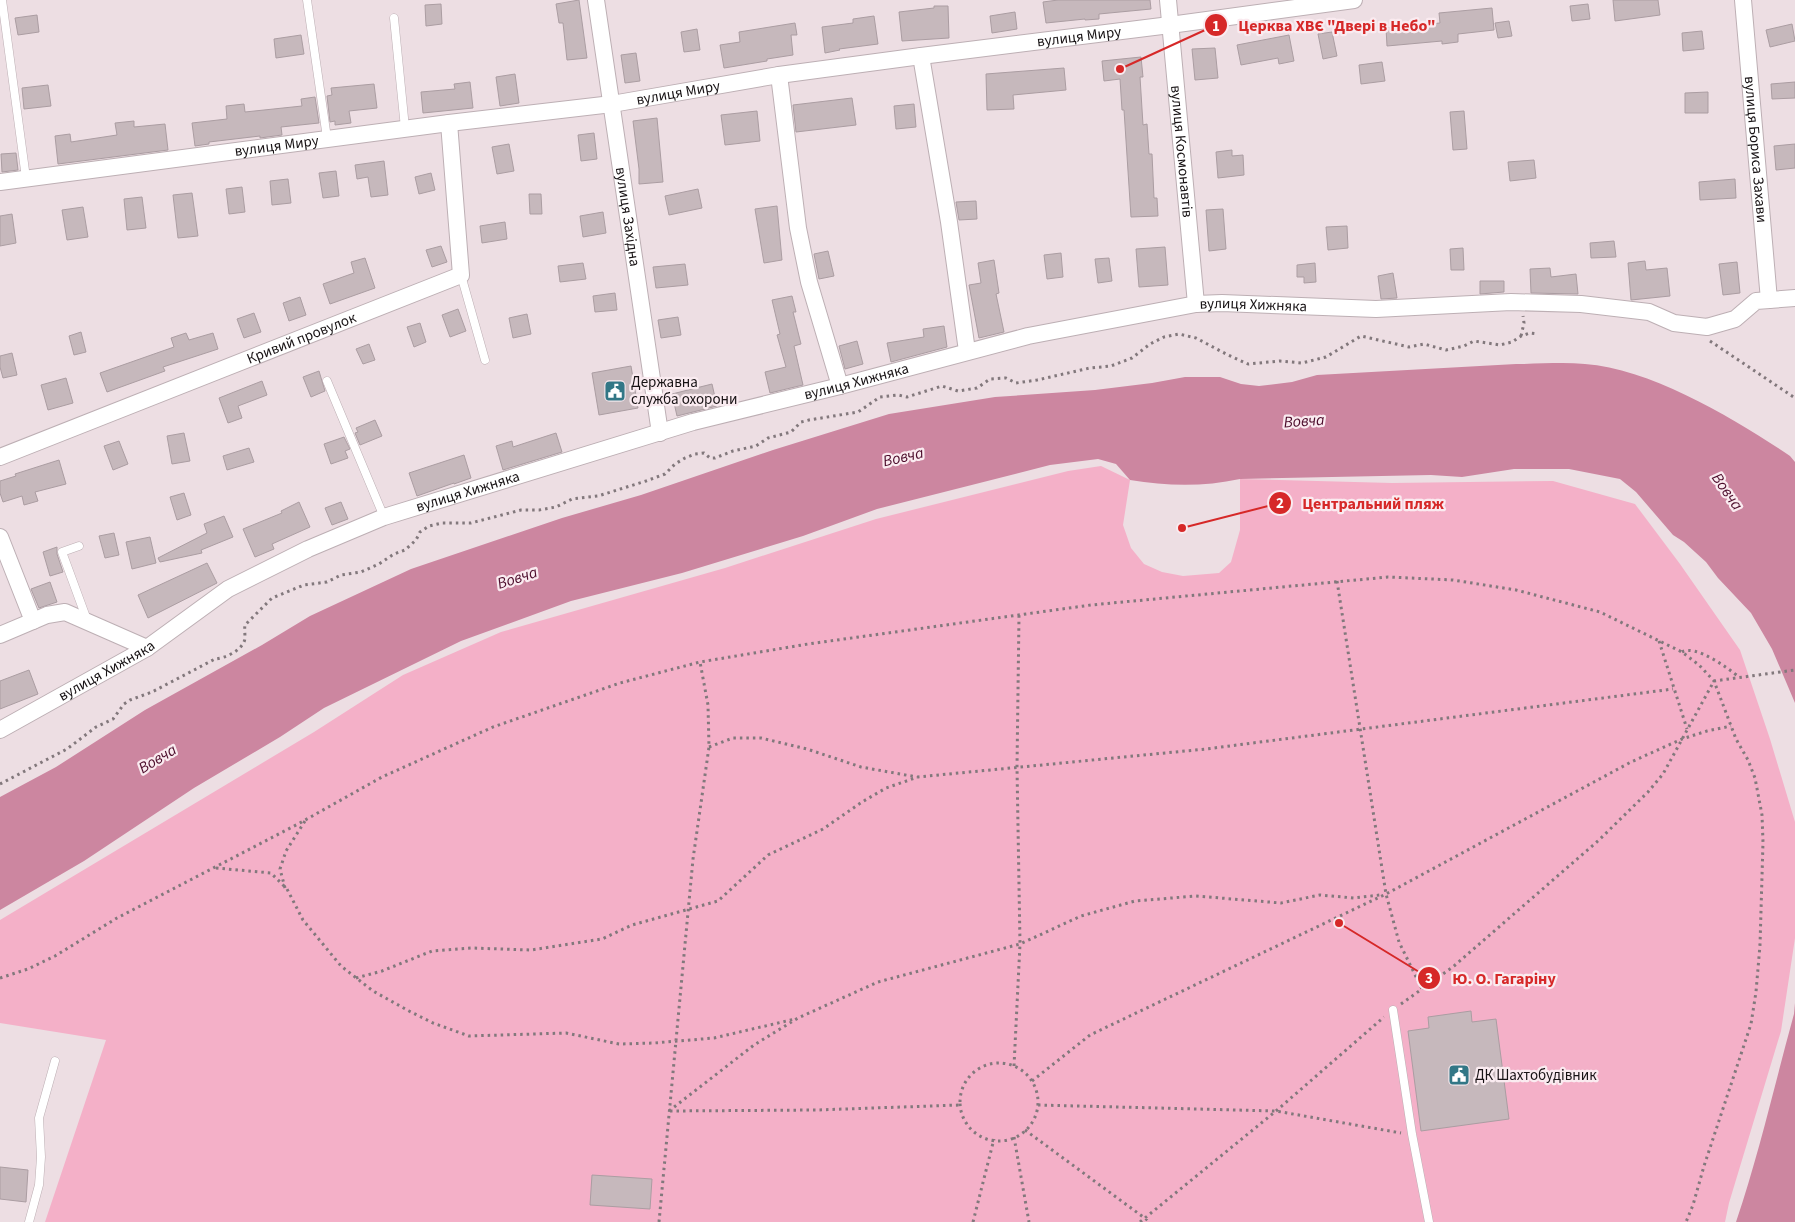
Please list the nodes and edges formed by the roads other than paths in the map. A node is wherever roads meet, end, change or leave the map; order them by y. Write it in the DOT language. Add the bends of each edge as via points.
graph roads {
  1 [pos="2,0"];
  2 [pos="307,0"];
  3 [pos="596,0"];
  4 [pos="1168,0"];
  5 [pos="1354,0"];
  6 [pos="1743,0"];
  7 [pos="394,18"];
  8 [pos="1170,25"];
  9 [pos="922,56"];
  10 [pos="779,75"];
  11 [pos="612,104"];
  12 [pos="449,122"];
  13 [pos="405,128"];
  14 [pos="327,138"];
  15 [pos="26,178"];
  16 [pos="0,182"];
  17 [pos="461,275"];
  18 [pos="1795,298"];
  19 [pos="1769,300"];
  20 [pos="1196,304"];
  21 [pos="967,351"];
  22 [pos="485,360"];
  23 [pos="327,381"];
  24 [pos="840,386"];
  25 [pos="660,433"];
  26 [pos="0,457"];
  27 [pos="384,517"];
  28 [pos="0,537"];
  29 [pos="79,546"];
  30 [pos="33,621"];
  31 [pos="88,623"];
  32 [pos="0,635"];
  33 [pos="147,648"];
  34 [pos="0,730"];
  35 [pos="1392,1010"];
  36 [pos="54,1061"];
  37 [pos="29,1222"];
  38 [pos="1429,1222"];
  1 -- 15 [label="lane"];
  2 -- 14 [label="lane"];
  3 -- 11 [label="street, вулиця Західна"];
  4 -- 8 [label="street, вулиця Космонавтів"];
  5 -- 8 [label="street, вулиця Миру"];
  6 -- 19 [label="street, вулиця Бориса Захави"];
  7 -- 13 [label="lane"];
  8 -- 9 [label="street, вулиця Миру"];
  8 -- 20 [label="street, вулиця Космонавтів"];
  9 -- 10 [label="street, вулиця Миру"];
  9 -- 21 [label="street"];
  10 -- 11 [label="street, вулиця Миру"];
  10 -- 24 [label="street" via="798,228 809,282"];
  11 -- 12 [label="street, вулиця Миру"];
  11 -- 25 [label="street, вулиця Західна"];
  12 -- 13 [label="street, вулиця Миру"];
  12 -- 17 [label="street"];
  13 -- 14 [label="street, вулиця Миру"];
  14 -- 15 [label="street, вулиця Миру"];
  15 -- 16 [label="street, вулиця Миру"];
  17 -- 22 [label="lane"];
  17 -- 26 [label="street, Кривий провулок"];
  18 -- 19 [label="street, вулиця Хижняка"];
  19 -- 20 [label="street, вулиця Хижняка" via="1756,301 1735,319 1707,327 1674,323 1649,312 1581,304 1511,302 1376,309"];
  20 -- 21 [label="street, вулиця Хижняка"];
  21 -- 24 [label="street, вулиця Хижняка"];
  23 -- 27 [label="lane"];
  24 -- 25 [label="street, вулиця Хижняка"];
  25 -- 27 [label="street, вулиця Хижняка"];
  27 -- 33 [label="street, вулиця Хижняка" via="308,549 228,589"];
  28 -- 30 [label="street"];
  29 -- 31 [label="lane" via="62,552"];
  30 -- 31 [label="street" via="65,612"];
  30 -- 32 [label="street"];
  31 -- 33 [label="street"];
  33 -- 34 [label="street, вулиця Хижняка"];
  35 -- 38 [label="lane"];
  36 -- 37 [label="lane" via="40,1118 40,1185"];
}
